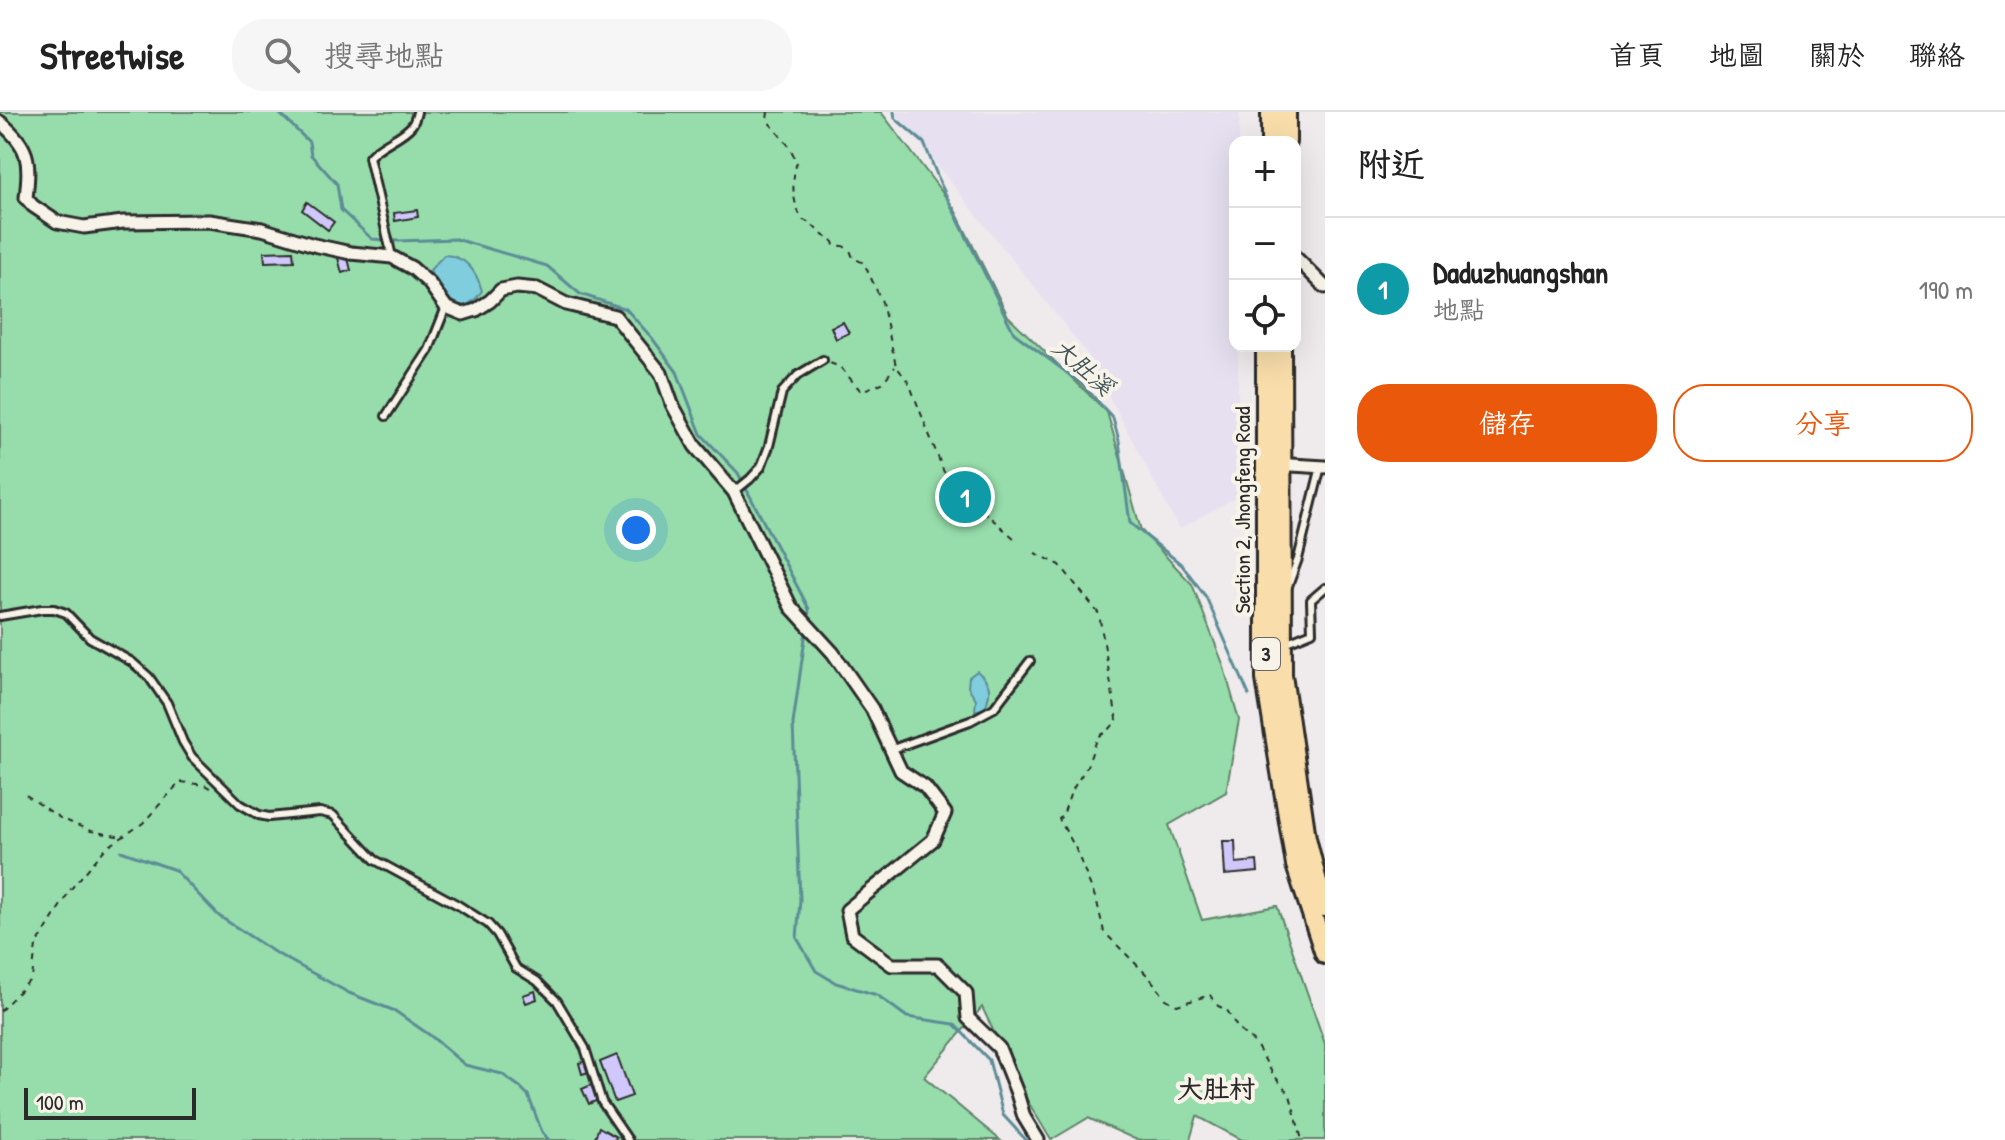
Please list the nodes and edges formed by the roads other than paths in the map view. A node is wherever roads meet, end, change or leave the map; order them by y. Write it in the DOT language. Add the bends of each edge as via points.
graph roads {
  1 [pos="417,112"];
  2 [pos="1271,112"];
  3 [pos="1286,112"];
  4 [pos="1293,112"];
  5 [pos="0,122"];
  6 [pos="1271,136"];
  7 [pos="1286,136"];
  8 [pos="391,252"];
  9 [pos="1301,263"];
  10 [pos="1325,287"];
  11 [pos="446,307"];
  12 [pos="1266,352"];
  13 [pos="1281,352"];
  14 [pos="823,360"];
  15 [pos="386,416"];
  16 [pos="1274,464"];
  17 [pos="1323,467"];
  18 [pos="734,492"];
  19 [pos="1325,588"];
  20 [pos="1282,605"];
  21 [pos="0,616"];
  22 [pos="1282,645"];
  23 [pos="1030,661"];
  24 [pos="890,750"];
  25 [pos="1289,777"];
  26 [pos="1325,907"];
  27 [pos="1325,954"];
  28 [pos="628,1140"];
  29 [pos="1038,1140"];
  1 -- 8 [label="lane" via="412,125 369,157"];
  2 -- 6 [label="main road"];
  3 -- 4 [label="lane"];
  3 -- 7 [label="main road"];
  5 -- 8 [label="street" via="18,137 26,156 26,198 57,222 84,227 209,221 351,253"];
  8 -- 11 [label="street" via="429,283"];
  9 -- 10 [label="street"];
  11 -- 15 [label="lane" via="429,350"];
  11 -- 18 [label="street" via="463,314 501,290 517,287 615,316 661,373 695,446"];
  12 -- 16 [label="main road, Section 2, Jhongfeng Road / 3"];
  13 -- 16 [label="main road, Section 2, Jhongfeng Road / 3"];
  14 -- 18 [label="lane" via="782,392 761,467"];
  16 -- 17 [label="street"];
  16 -- 20 [label="main road, Section 2, Jhongfeng Road / 3"];
  16 -- 25 [label="main road, Section 2, Jhongfeng Road / 3" via="1266,679"];
  17 -- 20 [label="lane"];
  18 -- 24 [label="street" via="791,607 833,653 872,709"];
  19 -- 22 [label="lane" via="1311,600 1312,632"];
  20 -- 22 [label="main road, Section 2, Jhongfeng Road / 3"];
  21 -- 28 [label="lane" via="42,609 66,613 90,638 149,677 192,757 240,804 269,817 333,815 375,860 488,924 516,968 557,1001 585,1048 602,1102"];
  22 -- 25 [label="main road, Section 2, Jhongfeng Road / 3"];
  23 -- 24 [label="lane" via="994,708"];
  24 -- 29 [label="street" via="901,771 925,787 945,813 933,840 847,910 852,935 892,965 938,965 966,993 968,1018 999,1048"];
  25 -- 26 [label="main road, Section 2, Jhongfeng Road / 3"];
  25 -- 27 [label="main road, Section 2, Jhongfeng Road / 3" via="1296,865"];
}
